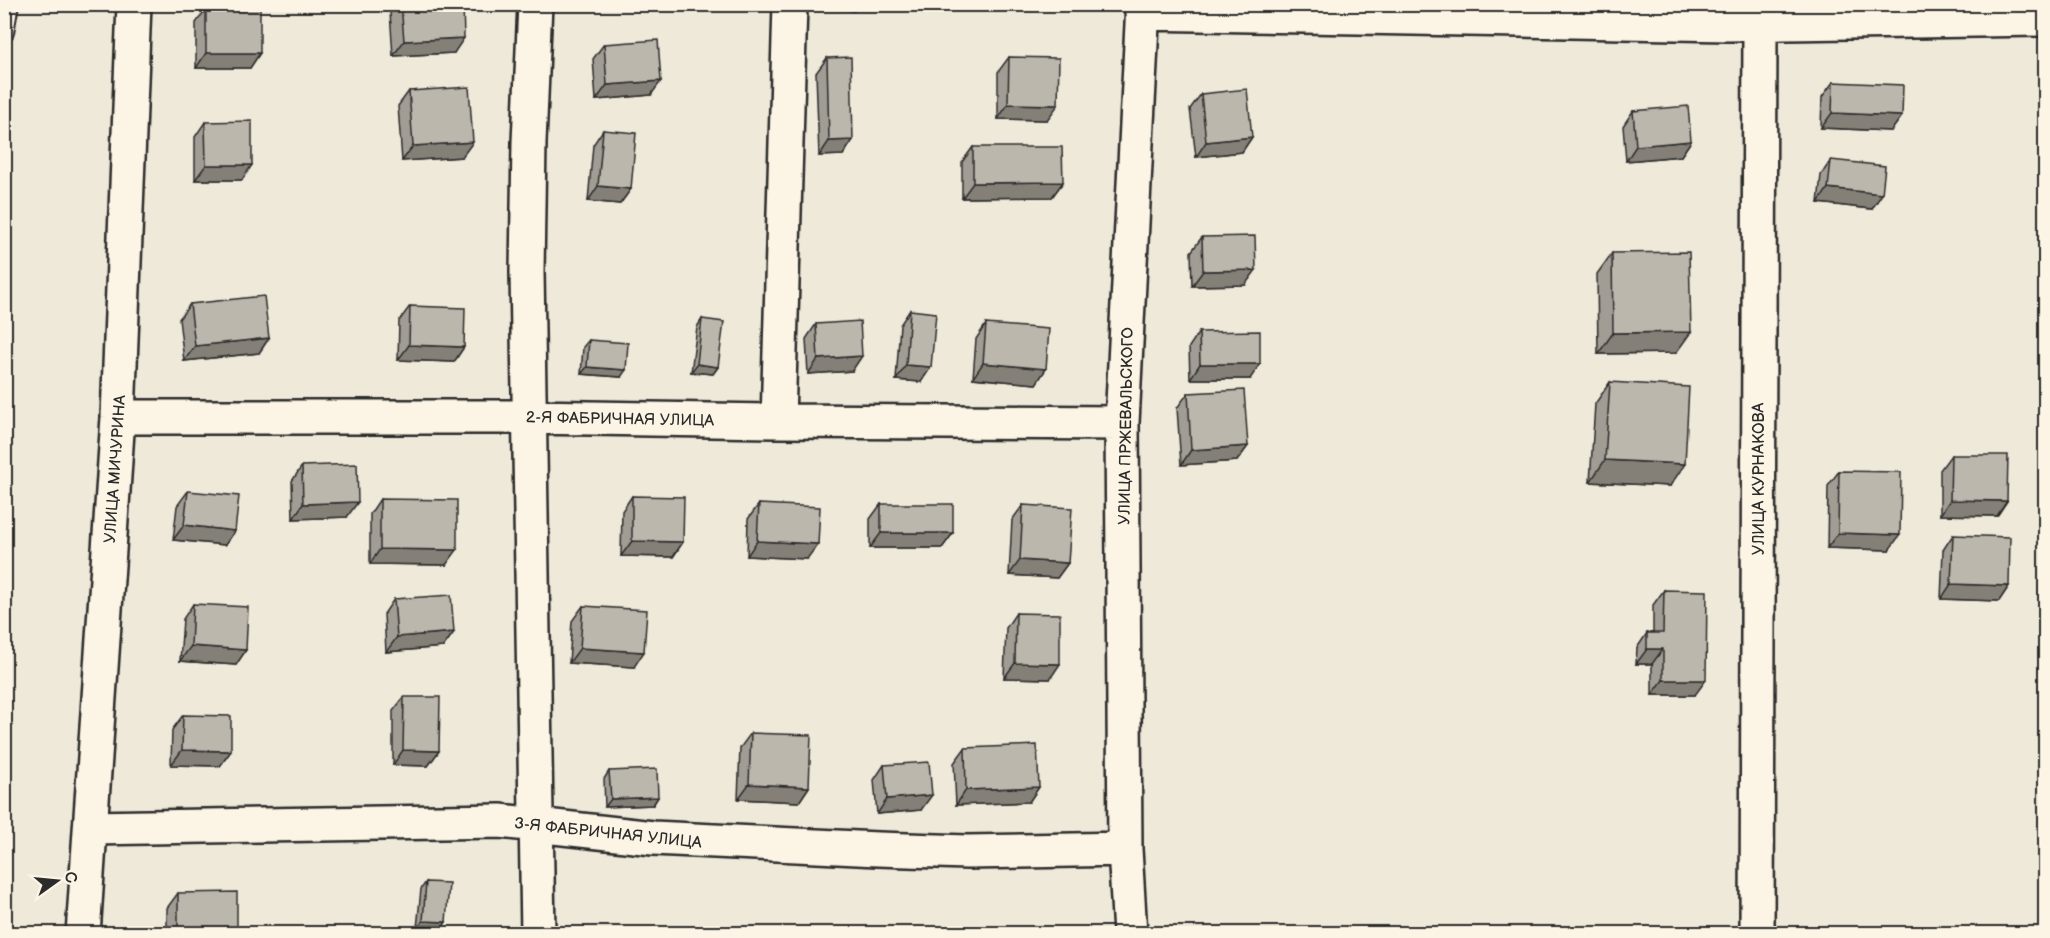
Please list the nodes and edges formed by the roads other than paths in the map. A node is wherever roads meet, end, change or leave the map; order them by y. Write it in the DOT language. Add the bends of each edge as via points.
graph roads {
  1 [pos="9,4"];
  2 [pos="134,4"];
  3 [pos="535,4"];
  4 [pos="789,4"];
  5 [pos="1143,9"];
  6 [pos="1739,17"];
  7 [pos="2046,20"];
  8 [pos="4,32"];
  9 [pos="118,417"];
  10 [pos="530,417"];
  11 [pos="778,421"];
  12 [pos="1122,423"];
  13 [pos="536,824"];
  14 [pos="91,828"];
  15 [pos="1125,849"];
  16 [pos="83,933"];
  17 [pos="538,933"];
  18 [pos="1130,933"];
  19 [pos="1756,933"];
  1 -- 8 [label="lane"];
  2 -- 9 [label="street, УЛИЦА МИЧУРИНА"];
  3 -- 10 [label="street" via="527,216"];
  4 -- 11 [label="street"];
  5 -- 6 [label="street"];
  5 -- 12 [label="street, УЛИЦА ПРЖЕВАЛЬСКОГО"];
  6 -- 7 [label="street"];
  6 -- 19 [label="street, УЛИЦА КУРНАКОВА"];
  9 -- 10 [label="street, 2-Я ФАБРИЧНАЯ УЛИЦА"];
  9 -- 14 [label="street, УЛИЦА МИЧУРИНА"];
  10 -- 11 [label="street, 2-Я ФАБРИЧНАЯ УЛИЦА"];
  10 -- 13 [label="street"];
  11 -- 12 [label="street, 2-Я ФАБРИЧНАЯ УЛИЦА"];
  12 -- 15 [label="street, УЛИЦА ПРЖЕВАЛЬСКОГО"];
  13 -- 14 [label="street, 3-Я ФАБРИЧНАЯ УЛИЦА" via="482,821"];
  13 -- 15 [label="street, 3-Я ФАБРИЧНАЯ УЛИЦА" via="653,838 855,848 967,852"];
  13 -- 17 [label="street"];
  14 -- 16 [label="street, УЛИЦА МИЧУРИНА"];
  15 -- 18 [label="street, УЛИЦА ПРЖЕВАЛЬСКОГО"];
}
